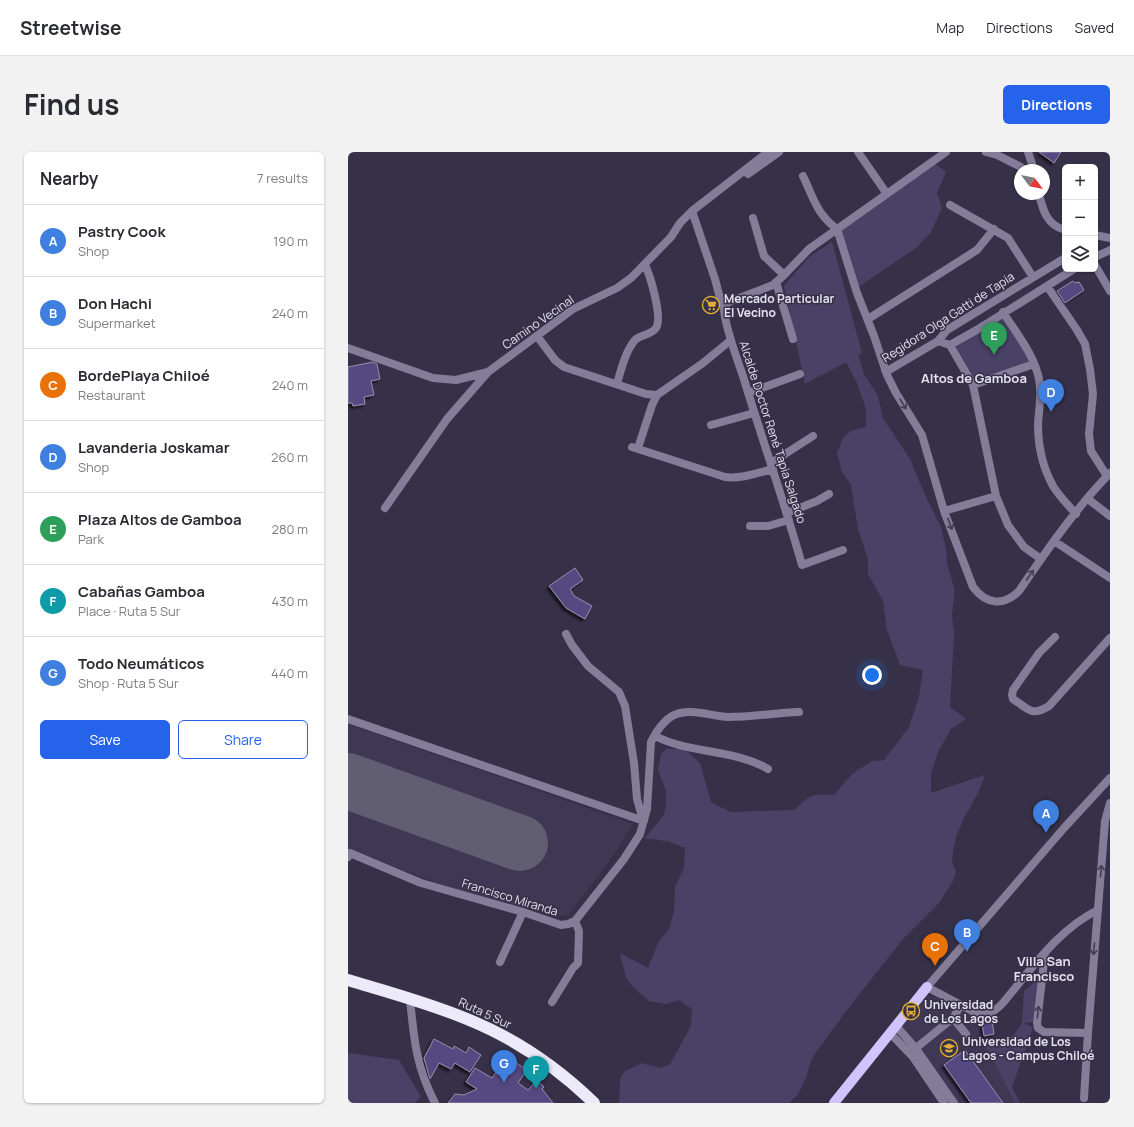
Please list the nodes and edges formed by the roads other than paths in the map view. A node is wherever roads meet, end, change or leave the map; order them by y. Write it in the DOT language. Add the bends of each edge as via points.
graph roads {
  1 [pos="768,152"];
  2 [pos="779,152"];
  3 [pos="858,152"];
  4 [pos="946,152"];
  5 [pos="986,152"];
  6 [pos="1028,152"];
  7 [pos="1015,164"];
  8 [pos="1032,164"];
  9 [pos="803,176"];
  10 [pos="722,187"];
  11 [pos="887,194"];
  12 [pos="1041,200"];
  13 [pos="950,205"];
  14 [pos="692,211"];
  15 [pos="754,218"];
  16 [pos="837,229"];
  17 [pos="994,229"];
  18 [pos="1062,229"];
  19 [pos="1098,237"];
  20 [pos="1110,238"];
  21 [pos="1110,250"];
  22 [pos="1098,255"];
  23 [pos="1062,260"];
  24 [pos="645,265"];
  25 [pos="1098,271"];
  26 [pos="1069,272"];
  27 [pos="784,275"];
  28 [pos="1033,277"];
  29 [pos="776,282"];
  30 [pos="1047,286"];
  31 [pos="1110,291"];
  32 [pos="724,306"];
  33 [pos="1003,312"];
  34 [pos="868,319"];
  35 [pos="537,336"];
  36 [pos="793,339"];
  37 [pos="731,340"];
  38 [pos="938,341"];
  39 [pos="950,345"];
  40 [pos="348,348"];
  41 [pos="1034,364"];
  42 [pos="885,370"];
  43 [pos="488,372"];
  44 [pos="800,374"];
  45 [pos="617,384"];
  46 [pos="973,385"];
  47 [pos="748,393"];
  48 [pos="657,395"];
  49 [pos="754,413"];
  50 [pos="711,425"];
  51 [pos="813,436"];
  52 [pos="772,466"];
  53 [pos="1108,475"];
  54 [pos="829,494"];
  55 [pos="996,496"];
  56 [pos="1088,499"];
  57 [pos="385,508"];
  58 [pos="944,511"];
  59 [pos="1076,514"];
  60 [pos="788,516"];
  61 [pos="1110,516"];
  62 [pos="750,526"];
  63 [pos="1054,541"];
  64 [pos="843,550"];
  65 [pos="1041,559"];
  66 [pos="1110,578"];
  67 [pos="566,634"];
  68 [pos="1055,637"];
  69 [pos="1110,638"];
  70 [pos="799,712"];
  71 [pos="348,719"];
  72 [pos="654,736"];
  73 [pos="768,768"];
  74 [pos="1110,778"];
  75 [pos="1110,803"];
  76 [pos="644,822"];
  77 [pos="348,856"];
  78 [pos="1098,910"];
  79 [pos="523,912"];
  80 [pos="575,921"];
  81 [pos="1045,953"];
  82 [pos="500,962"];
  83 [pos="348,980"];
  84 [pos="927,987"];
  85 [pos="410,999"];
  86 [pos="552,1002"];
  87 [pos="961,1005"];
  88 [pos="953,1018"];
  89 [pos="893,1029"];
  90 [pos="966,1034"];
  91 [pos="1088,1034"];
  92 [pos="916,1048"];
  93 [pos="1084,1098"];
  94 [pos="435,1103"];
  95 [pos="594,1103"];
  96 [pos="834,1103"];
  97 [pos="944,1103"];
  98 [pos="954,1103"];
  1 -- 10 [label="street, Camino Vecinal"];
  2 -- 10 [label="street" via="746,175"];
  3 -- 11 [label="street"];
  4 -- 11 [label="street"];
  5 -- 7 [label="street"];
  6 -- 8 [label="street"];
  9 -- 16 [label="street" via="816,206 826,221"];
  10 -- 14 [label="street, Camino Vecinal"];
  11 -- 16 [label="street"];
  12 -- 18 [label="street" via="1047,218"];
  13 -- 17 [label="street"];
  14 -- 24 [label="street, Camino Vecinal"];
  14 -- 32 [label="street, Alcalde Doctor René Tapia Salgado"];
  15 -- 27 [label="street" via="764,256"];
  16 -- 27 [label="street" via="809,249"];
  16 -- 34 [label="street"];
  17 -- 28 [label="street" via="1008,238"];
  17 -- 34 [label="street" via="977,250"];
  19 -- 20 [label="street"];
  21 -- 22 [label="street"];
  23 -- 28 [label="street, Regidora Olga Gatti de Tapia"];
  24 -- 35 [label="street, Camino Vecinal" via="617,288 573,310"];
  24 -- 45 [label="street" via="658,315 658,325 655,330 636,339 632,344"];
  25 -- 31 [label="street"];
  26 -- 30 [label="street"];
  27 -- 29 [label="street"];
  28 -- 38 [label="street, Regidora Olga Gatti de Tapia" via="947,330"];
  29 -- 32 [label="street"];
  29 -- 36 [label="street"];
  30 -- 33 [label="street"];
  30 -- 53 [label="street" via="1085,344 1093,394 1089,434 1091,451"];
  32 -- 37 [label="street, Alcalde Doctor René Tapia Salgado"];
  33 -- 39 [label="street"];
  33 -- 41 [label="street"];
  34 -- 42 [label="street"];
  35 -- 43 [label="street, Camino Vecinal"];
  35 -- 45 [label="street" via="555,360 564,367"];
  37 -- 47 [label="street, Alcalde Doctor René Tapia Salgado"];
  37 -- 48 [label="street"];
  38 -- 39 [label="street"];
  38 -- 42 [label="street, Regidora Olga Gatti de Tapia"];
  39 -- 46 [label="street"];
  40 -- 43 [label="street" via="433,378 456,380"];
  41 -- 46 [label="street"];
  41 -- 59 [label="street" via="1041,391 1038,430 1044,462 1053,485"];
  42 -- 58 [label="street, Regidora Olga Gatti de Tapia, one-way" via="922,435"];
  43 -- 57 [label="street, Camino Vecinal" via="447,419"];
  44 -- 47 [label="street"];
  45 -- 48 [label="street"];
  46 -- 55 [label="street"];
  47 -- 49 [label="street, Alcalde Doctor René Tapia Salgado"];
  48 -- 52 [label="street" via="635,447 733,478"];
  49 -- 50 [label="street"];
  49 -- 52 [label="street, Alcalde Doctor René Tapia Salgado"];
  51 -- 52 [label="street"];
  52 -- 60 [label="street, Alcalde Doctor René Tapia Salgado"];
  53 -- 56 [label="street"];
  54 -- 60 [label="street"];
  55 -- 58 [label="street"];
  55 -- 65 [label="street" via="1016,537"];
  56 -- 59 [label="street"];
  56 -- 61 [label="street"];
  58 -- 65 [label="street, Regidora Olga Gatti de Tapia, one-way" via="973,587 987,600 992,602 1014,596"];
  59 -- 63 [label="street"];
  60 -- 62 [label="street" via="768,526"];
  60 -- 64 [label="street, Alcalde Doctor René Tapia Salgado" via="802,565"];
  63 -- 65 [label="street"];
  63 -- 66 [label="street"];
  67 -- 76 [label="street" via="588,666 618,692 625,706 637,799"];
  68 -- 69 [label="street" via="1038,652 1013,690 1013,698 1033,712 1039,712 1049,706"];
  70 -- 72 [label="street" via="727,717 683,713 672,716"];
  71 -- 76 [label="street"];
  72 -- 73 [label="street" via="691,748 745,758"];
  72 -- 76 [label="street" via="651,742"];
  74 -- 84 [label="street"];
  78 -- 75 [label="street, one-way" via="1105,821"];
  76 -- 80 [label="street" via="640,834 624,859"];
  77 -- 79 [label="street, Francisco Miranda" via="350,853 421,883"];
  78 -- 81 [label="street" via="1075,924"];
  78 -- 91 [label="street, one-way"];
  79 -- 80 [label="street, Francisco Miranda" via="560,925"];
  79 -- 82 [label="street"];
  80 -- 86 [label="street" via="579,931 578,963"];
  81 -- 87 [label="street" via="996,1010 981,1014"];
  91 -- 81 [label="street, one-way" via="1044,1032 1038,1028 1036,1023"];
  83 -- 85 [label="highway, Ruta 5 Sur"];
  84 -- 87 [label="street"];
  84 -- 89 [label="main road"];
  85 -- 94 [label="street" via="415,1048"];
  85 -- 95 [label="highway, Ruta 5 Sur" via="448,1011 504,1036 554,1069"];
  87 -- 88 [label="street"];
  88 -- 90 [label="street"];
  88 -- 92 [label="street"];
  89 -- 92 [label="street"];
  89 -- 96 [label="main road"];
  89 -- 97 [label="street"];
  91 -- 93 [label="street"];
  92 -- 98 [label="street"];
}
